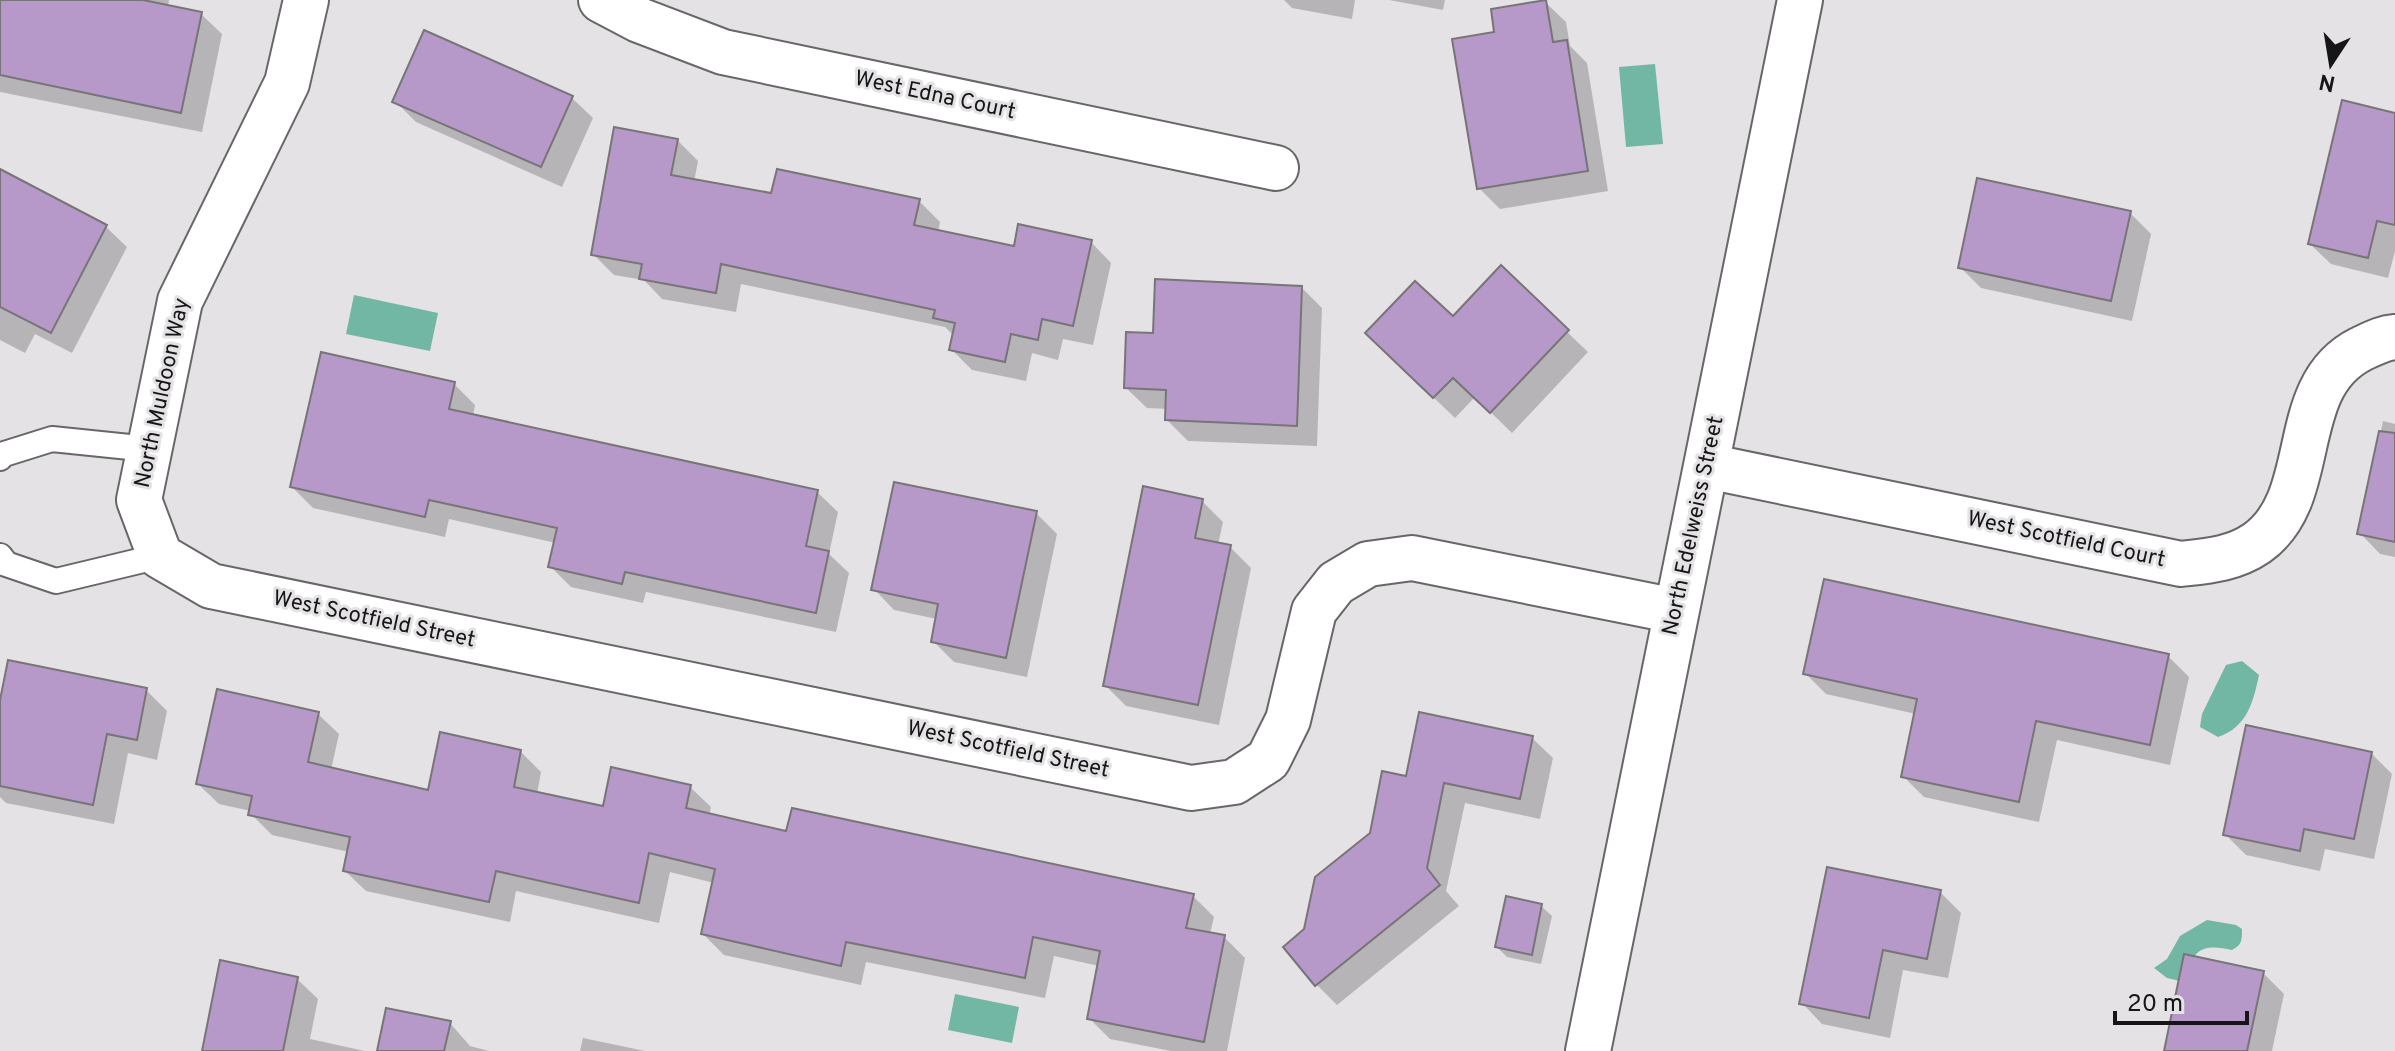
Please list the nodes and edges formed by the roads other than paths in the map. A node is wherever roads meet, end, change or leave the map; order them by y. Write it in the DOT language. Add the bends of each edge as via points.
graph roads {
  1 [pos="306,0"];
  2 [pos="601,0"];
  3 [pos="1800,0"];
  4 [pos="1276,168"];
  5 [pos="2395,337"];
  6 [pos="149,449"];
  7 [pos="0,458"];
  8 [pos="1707,466"];
  9 [pos="0,556"];
  10 [pos="160,556"];
  11 [pos="1676,611"];
  12 [pos="1588,1051"];
  1 -- 6 [label="street, North Muldoon Way" via="287,83 180,301"];
  2 -- 4 [label="street, West Edna Court" via="723,52"];
  3 -- 8 [label="street, North Edelweiss Street"];
  5 -- 8 [label="street, West Scotfield Court" via="2351,354 2326,379 2281,515 2258,543 2222,560 2181,564"];
  6 -- 7 [label="lane" via="52,439"];
  6 -- 10 [label="street, North Muldoon Way" via="139,500"];
  8 -- 11 [label="street, North Edelweiss Street"];
  9 -- 10 [label="lane" via="6,564 56,581"];
  10 -- 11 [label="street, West Scotfield Street" via="211,586 1191,788 1234,782 1268,760 1288,720 1314,611 1336,583 1368,564 1412,558"];
  11 -- 12 [label="street, North Edelweiss Street"];
}
